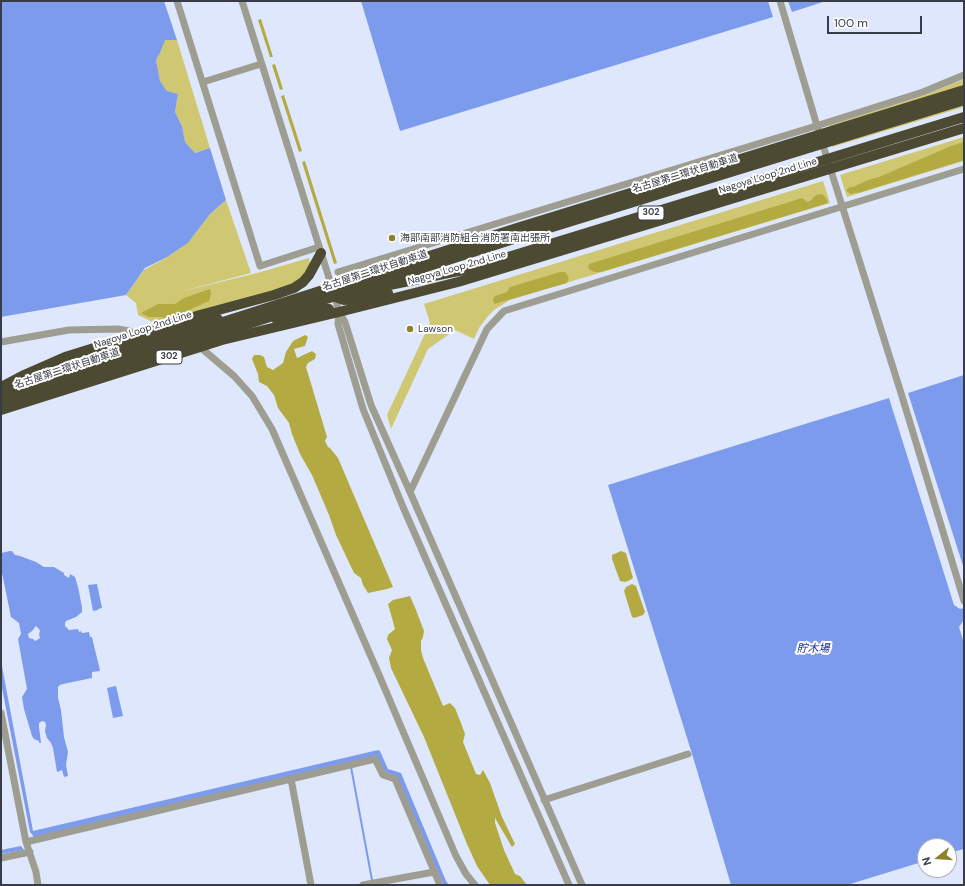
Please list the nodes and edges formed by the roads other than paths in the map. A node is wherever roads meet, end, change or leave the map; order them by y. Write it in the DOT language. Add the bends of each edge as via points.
graph roads {
  1 [pos="178,1"];
  2 [pos="242,1"];
  3 [pos="780,1"];
  4 [pos="262,64"];
  5 [pos="964,75"];
  6 [pos="203,82"];
  7 [pos="964,90"];
  8 [pos="964,100"];
  9 [pos="964,117"];
  10 [pos="816,126"];
  11 [pos="964,128"];
  12 [pos="827,159"];
  13 [pos="964,169"];
  14 [pos="830,170"];
  15 [pos="841,207"];
  16 [pos="320,250"];
  17 [pos="338,272"];
  18 [pos="432,288"];
  19 [pos="334,297"];
  20 [pos="339,312"];
  21 [pos="135,335"];
  22 [pos="1,342"];
  23 [pos="200,347"];
  24 [pos="57,370"];
  25 [pos="1,387"];
  26 [pos="1,393"];
  27 [pos="1,403"];
  28 [pos="1,410"];
  29 [pos="410,492"];
  30 [pos="964,601"];
  31 [pos="1,713"];
  32 [pos="3,737"];
  33 [pos="688,754"];
  34 [pos="291,779"];
  35 [pos="544,800"];
  36 [pos="26,842"];
  37 [pos="30,852"];
  38 [pos="1,858"];
  39 [pos="434,872"];
  40 [pos="38,885"];
  41 [pos="311,885"];
  42 [pos="364,885"];
  43 [pos="440,885"];
  44 [pos="474,885"];
  45 [pos="569,885"];
  46 [pos="582,885"];
  1 -- 6 [label="street"];
  2 -- 4 [label="street"];
  3 -- 10 [label="street"];
  4 -- 6 [label="street"];
  4 -- 16 [label="street"];
  5 -- 10 [label="street" via="923,92"];
  6 -- 16 [label="street" via="260,266"];
  7 -- 26 [label="highway, 名古屋第二環状自動車道, bridge" via="517,228"];
  8 -- 27 [label="highway, 名古屋第二環状自動車道, bridge" via="520,237"];
  9 -- 12 [label="highway, Nagoya Loop 2nd Line / 302"];
  10 -- 12 [label="street"];
  10 -- 17 [label="street"];
  11 -- 14 [label="highway, Nagoya Loop 2nd Line / 302"];
  12 -- 14 [label="street"];
  12 -- 19 [label="highway, Nagoya Loop 2nd Line / 302" via="487,264"];
  13 -- 15 [label="street"];
  14 -- 15 [label="street"];
  14 -- 18 [label="highway, Nagoya Loop 2nd Line / 302"];
  15 -- 29 [label="street" via="504,311 487,328"];
  15 -- 30 [label="street"];
  16 -- 19 [label="street"];
  16 -- 21 [label="highway" via="309,275 294,288"];
  18 -- 19 [label="highway" via="407,289 356,299 344,300"];
  18 -- 20 [label="highway, Nagoya Loop 2nd Line / 302"];
  19 -- 20 [label="street"];
  19 -- 24 [label="highway, Nagoya Loop 2nd Line / 302" via="196,325"];
  20 -- 23 [label="highway, Nagoya Loop 2nd Line / 302"];
  20 -- 24 [label="highway" via="327,309 304,313 219,332 109,364"];
  20 -- 29 [label="street" via="345,322 371,405"];
  20 -- 45 [label="street" via="338,324 363,409 403,507"];
  21 -- 22 [label="street" via="118,329 69,330"];
  21 -- 25 [label="highway" via="57,360"];
  23 -- 28 [label="highway, Nagoya Loop 2nd Line / 302"];
  23 -- 44 [label="street" via="234,376 252,396 272,429 456,856"];
  24 -- 25 [label="highway, Nagoya Loop 2nd Line / 302"];
  29 -- 35 [label="street"];
  31 -- 32 [label="street"];
  32 -- 36 [label="street"];
  33 -- 35 [label="street"];
  34 -- 36 [label="street"];
  34 -- 39 [label="street" via="375,759 383,775 395,779"];
  34 -- 41 [label="street"];
  35 -- 46 [label="street"];
  36 -- 37 [label="street"];
  37 -- 38 [label="street"];
  37 -- 40 [label="street"];
  39 -- 42 [label="street"];
  39 -- 43 [label="street"];
}
